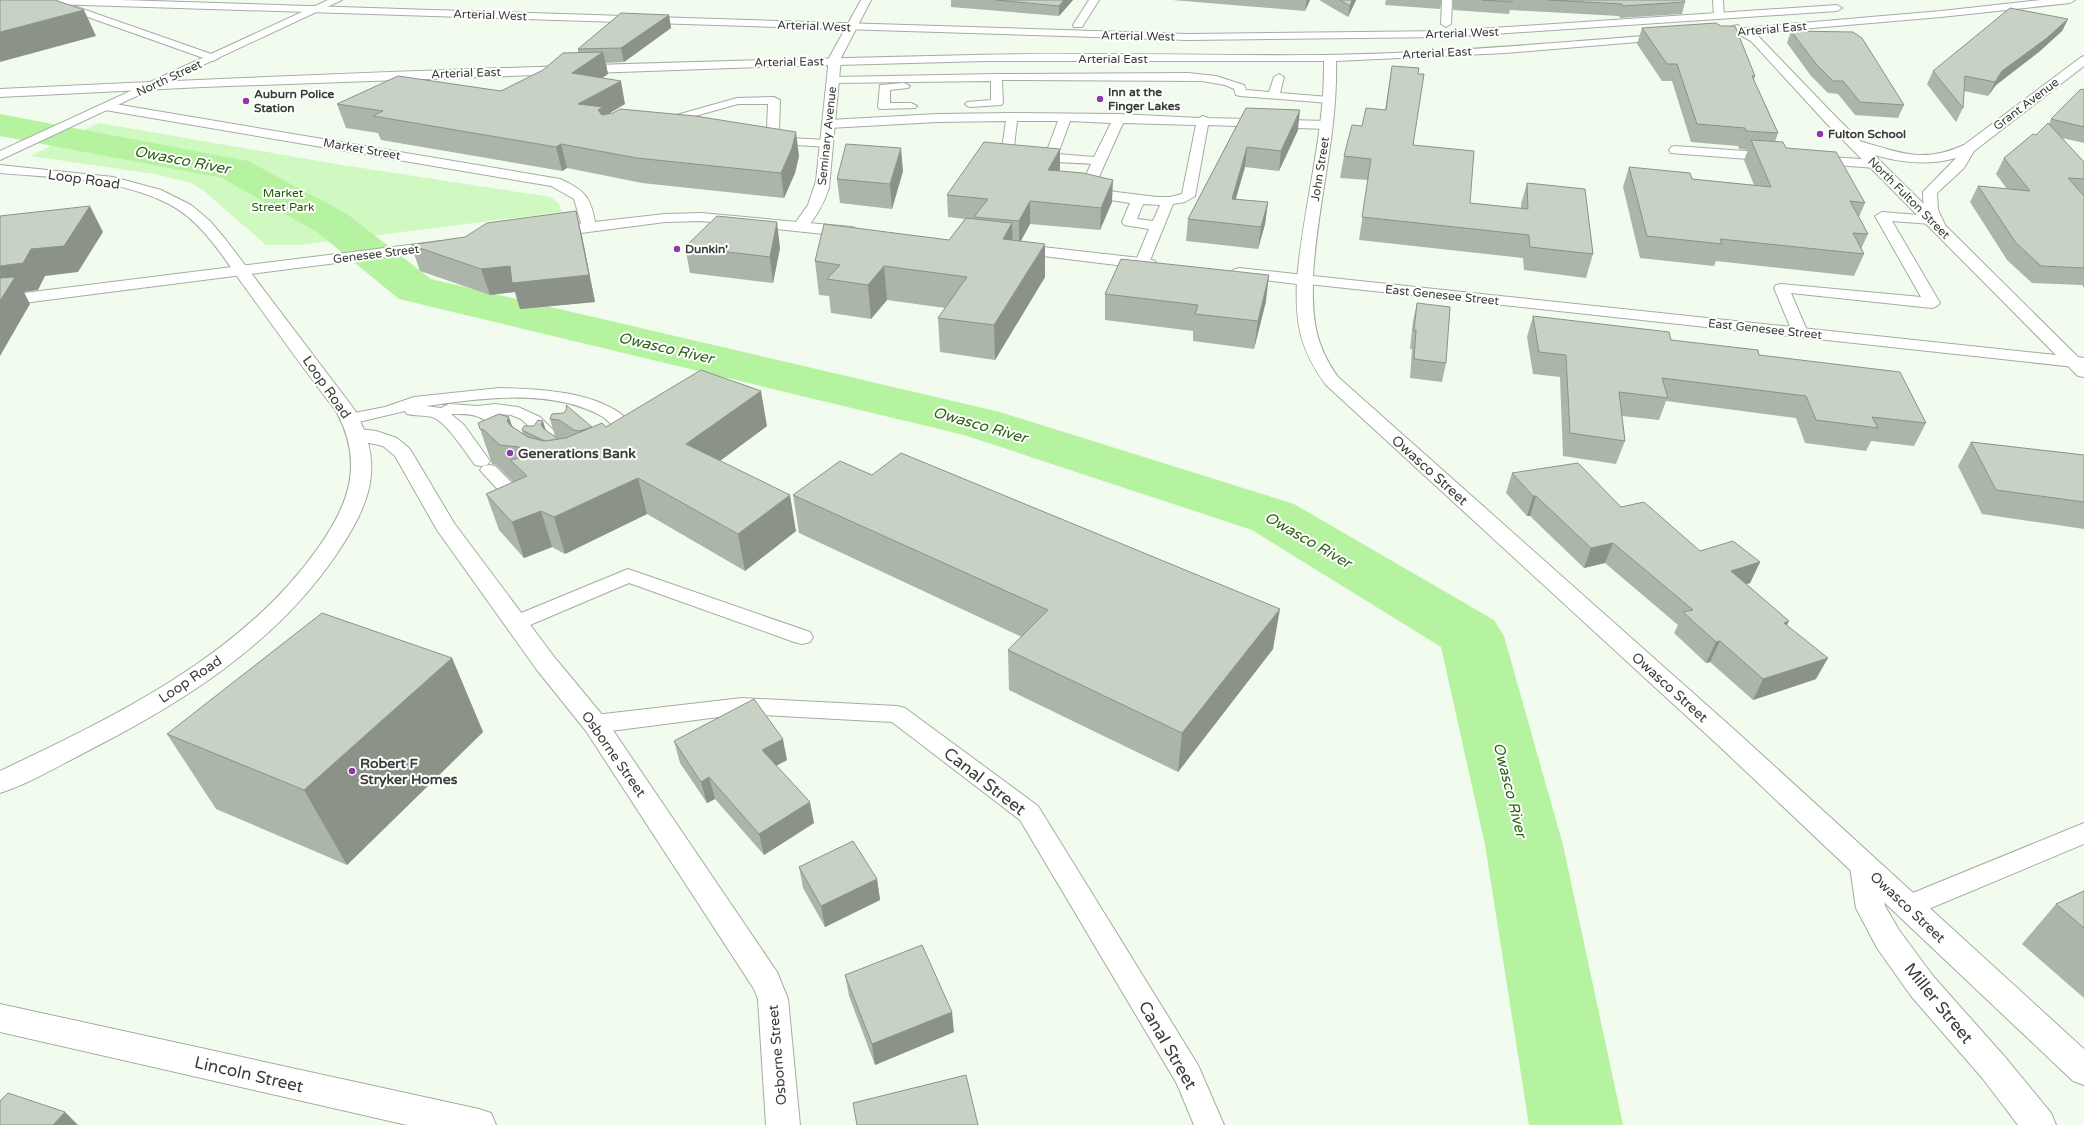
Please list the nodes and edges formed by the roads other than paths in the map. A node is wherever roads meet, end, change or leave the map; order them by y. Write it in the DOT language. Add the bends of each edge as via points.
graph roads {
  1 [pos="22,0"];
  2 [pos="337,0"];
  3 [pos="866,0"];
  4 [pos="1094,0"];
  5 [pos="1433,0"];
  6 [pos="1718,0"];
  7 [pos="2070,0"];
  8 [pos="53,1"];
  9 [pos="1447,1"];
  10 [pos="1846,8"];
  11 [pos="318,9"];
  12 [pos="1719,16"];
  13 [pos="1078,25"];
  14 [pos="850,27"];
  15 [pos="1447,29"];
  16 [pos="1741,31"];
  17 [pos="1694,35"];
  18 [pos="1679,37"];
  19 [pos="213,58"];
  20 [pos="1330,58"];
  21 [pos="2084,60"];
  22 [pos="835,61"];
  23 [pos="1279,78"];
  24 [pos="833,80"];
  25 [pos="997,81"];
  26 [pos="154,85"];
  27 [pos="0,92"];
  28 [pos="1274,96"];
  29 [pos="1330,100"];
  30 [pos="959,104"];
  31 [pos="922,106"];
  32 [pos="109,107"];
  33 [pos="664,116"];
  34 [pos="1012,117"];
  35 [pos="1066,117"];
  36 [pos="677,118"];
  37 [pos="1119,118"];
  38 [pos="1203,120"];
  39 [pos="829,124"];
  40 [pos="1327,125"];
  41 [pos="706,130"];
  42 [pos="827,144"];
  43 [pos="1855,144"];
  44 [pos="1969,148"];
  45 [pos="1675,150"];
  46 [pos="0,156"];
  47 [pos="1050,157"];
  48 [pos="1783,158"];
  49 [pos="1806,159"];
  50 [pos="1098,162"];
  51 [pos="1875,164"];
  52 [pos="0,168"];
  53 [pos="1140,198"];
  54 [pos="1168,201"];
  55 [pos="1935,224"];
  56 [pos="801,226"];
  57 [pos="1158,226"];
  58 [pos="588,227"];
  59 [pos="532,234"];
  60 [pos="869,234"];
  61 [pos="453,244"];
  62 [pos="1003,248"];
  63 [pos="1142,263"];
  64 [pos="1166,266"];
  65 [pos="241,270"];
  66 [pos="1221,271"];
  67 [pos="1305,280"];
  68 [pos="0,301"];
  69 [pos="1800,333"];
  70 [pos="2080,366"];
  71 [pos="478,409"];
  72 [pos="421,410"];
  73 [pos="389,411"];
  74 [pos="354,427"];
  75 [pos="606,452"];
  76 [pos="522,488"];
  77 [pos="516,623"];
  78 [pos="802,637"];
  79 [pos="595,724"];
  80 [pos="0,783"];
  81 [pos="2084,834"];
  82 [pos="1864,867"];
  83 [pos="1907,907"];
  84 [pos="6,1016"];
  85 [pos="2084,1070"];
  86 [pos="479,1125"];
  87 [pos="783,1125"];
  88 [pos="1209,1125"];
  89 [pos="2039,1125"];
  1 -- 8 [label="main road, Arterial West"];
  2 -- 11 [label="main road, North Street"];
  3 -- 14 [label="main road, Seminary Avenue"];
  4 -- 13 [label="main road"];
  5 -- 9 [label="main road"];
  6 -- 12 [label="main road"];
  7 -- 16 [label="main road, Arterial East" via="1956,13"];
  8 -- 11 [label="main road, Arterial West"];
  8 -- 19 [label="main road"];
  9 -- 15 [label="main road"];
  10 -- 12 [label="main road, Arterial West"];
  11 -- 14 [label="main road, Arterial West"];
  11 -- 19 [label="main road, North Street"];
  12 -- 15 [label="main road, Arterial West"];
  12 -- 16 [label="main road, North Fulton Street"];
  14 -- 15 [label="main road, Arterial West" via="1188,37"];
  14 -- 22 [label="main road, Seminary Avenue"];
  15 -- 20 [label="main road" via="1382,43"];
  16 -- 17 [label="main road, Arterial East"];
  16 -- 43 [label="main road, North Fulton Street" via="1755,39"];
  18 -- 20 [label="main road, Arterial East" via="1504,50"];
  19 -- 26 [label="main road, North Street"];
  20 -- 22 [label="main road, Arterial East" via="986,58"];
  20 -- 29 [label="main road, John Street"];
  21 -- 44 [label="main road, Grant Avenue"];
  22 -- 24 [label="main road, Seminary Avenue"];
  22 -- 26 [label="main road, Arterial East"];
  23 -- 28 [label="lane"];
  24 -- 25 [label="lane"];
  24 -- 39 [label="main road, Seminary Avenue"];
  25 -- 28 [label="lane" via="1207,78 1227,81 1240,87 1240,94"];
  25 -- 30 [label="lane" via="997,103"];
  25 -- 31 [label="lane" via="884,87 884,107"];
  26 -- 27 [label="main road, Arterial East"];
  26 -- 32 [label="main road, North Street"];
  28 -- 29 [label="lane"];
  29 -- 40 [label="main road, John Street"];
  32 -- 46 [label="main road, North Street"];
  32 -- 58 [label="main road, Market Street" via="554,182 575,190 583,199"];
  33 -- 36 [label="lane"];
  34 -- 35 [label="lane"];
  34 -- 39 [label="lane"];
  34 -- 47 [label="lane" via="1008,148 1011,151"];
  35 -- 37 [label="lane"];
  35 -- 47 [label="lane"];
  36 -- 41 [label="lane"];
  36 -- 42 [label="lane" via="737,101 774,100 773,130 756,140"];
  37 -- 38 [label="lane"];
  37 -- 50 [label="lane"];
  38 -- 40 [label="lane"];
  38 -- 54 [label="lane" via="1188,196 1182,200"];
  39 -- 42 [label="main road, Seminary Avenue"];
  40 -- 67 [label="main road, John Street" via="1306,250"];
  42 -- 56 [label="main road, Seminary Avenue" via="818,201"];
  43 -- 44 [label="main road" via="1896,158 1916,160 1939,159"];
  43 -- 51 [label="main road, North Fulton Street"];
  44 -- 55 [label="main road" via="1959,165 1930,192"];
  45 -- 48 [label="lane"];
  47 -- 50 [label="lane"];
  49 -- 51 [label="lane"];
  50 -- 53 [label="lane" via="1087,186 1088,190 1097,194"];
  51 -- 55 [label="main road, North Fulton Street"];
  52 -- 65 [label="main road, Loop Road" via="105,180 147,190 175,201 196,214 208,226"];
  53 -- 54 [label="lane"];
  53 -- 57 [label="lane" via="1129,222"];
  54 -- 57 [label="lane"];
  55 -- 69 [label="lane" via="1882,216 1932,303 1782,288"];
  55 -- 70 [label="main road, North Fulton Street"];
  56 -- 58 [label="main road" via="701,217 665,218"];
  56 -- 60 [label="main road"];
  57 -- 63 [label="lane"];
  58 -- 59 [label="main road"];
  61 -- 65 [label="main road, Genesee Street"];
  62 -- 63 [label="main road"];
  63 -- 64 [label="main road"];
  65 -- 68 [label="main road, Genesee Street"];
  65 -- 74 [label="main road, Loop Road" via="345,409"];
  66 -- 67 [label="main road, East Genesee Street"];
  67 -- 69 [label="main road, East Genesee Street"];
  67 -- 82 [label="main road, Owasco Street" via="1305,320 1312,351 1332,381 1728,739"];
  69 -- 70 [label="main road, East Genesee Street"];
  71 -- 71 [label="lane" via="506,414 547,440 530,417 510,409"];
  71 -- 72 [label="lane"];
  72 -- 73 [label="lane"];
  72 -- 76 [label="lane" via="438,412 449,420 506,488"];
  73 -- 74 [label="lane"];
  73 -- 75 [label="lane" via="417,402 462,396 516,393 552,395 601,409 619,420 628,430 625,440"];
  74 -- 77 [label="main road, Osborne Street" via="390,442 403,453 445,525"];
  74 -- 80 [label="main road, Loop Road" via="362,467 354,508 329,551 282,606 219,660 148,708 94,738"];
  77 -- 78 [label="lane" via="628,576"];
  77 -- 79 [label="main road, Osborne Street"];
  79 -- 87 [label="main road, Osborne Street" via="766,982 773,999"];
  79 -- 88 [label="lane, Canal Street" via="742,706 897,714 1029,813 1188,1075"];
  81 -- 83 [label="lane"];
  82 -- 83 [label="main road, Owasco Street"];
  82 -- 89 [label="main road, Miller Street" via="1871,908 1888,939 1922,986 1994,1068"];
  83 -- 85 [label="main road, Owasco Street"];
  84 -- 86 [label="main road, Lincoln Street"];
}
